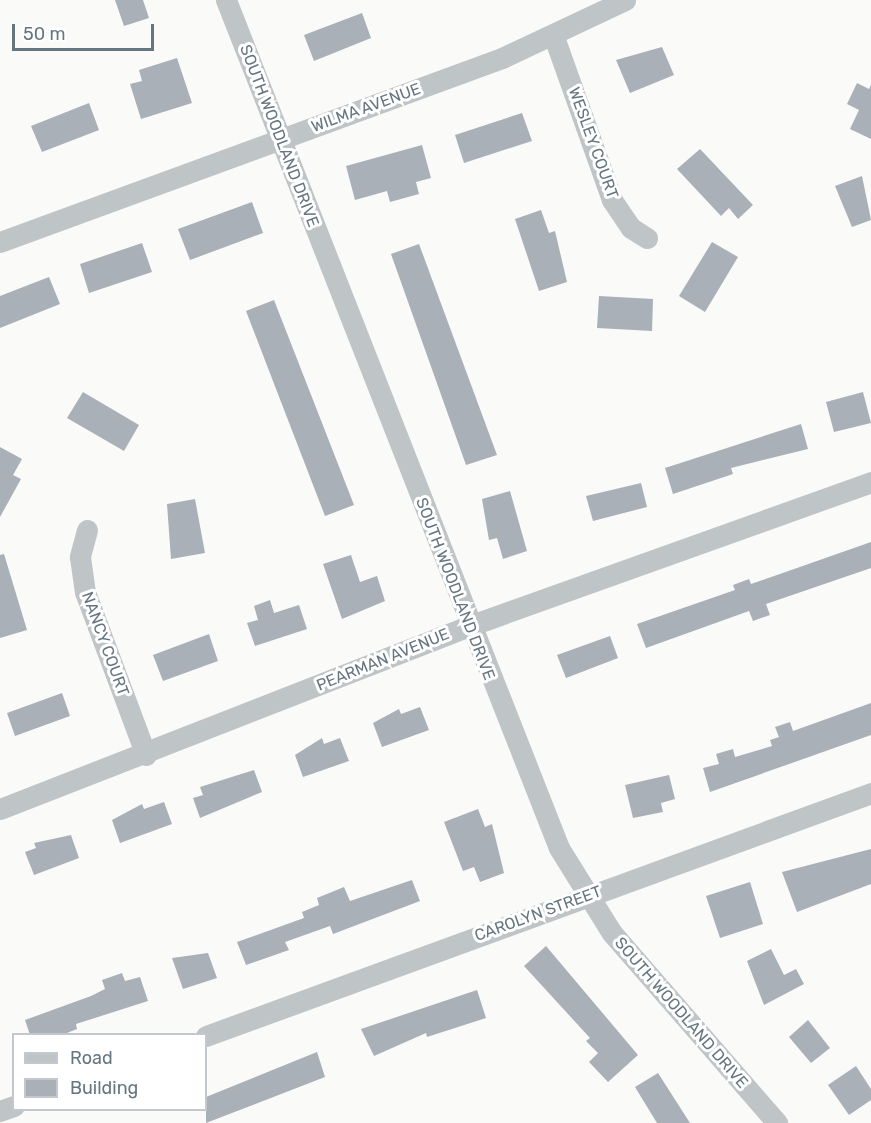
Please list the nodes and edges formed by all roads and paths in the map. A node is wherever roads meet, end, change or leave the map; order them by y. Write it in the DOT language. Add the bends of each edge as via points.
graph roads {
  1 [pos="226,0"];
  2 [pos="625,0"];
  3 [pos="554,37"];
  4 [pos="281,139"];
  5 [pos="647,238"];
  6 [pos="0,242"];
  7 [pos="871,482"];
  8 [pos="87,530"];
  9 [pos="469,626"];
  10 [pos="146,755"];
  11 [pos="871,793"];
  12 [pos="0,809"];
  13 [pos="585,896"];
  14 [pos="207,1035"];
  15 [pos="776,1123"];
  1 -- 4 [label="street, SOUTH WOODLAND DRIVE"];
  2 -- 3 [label="street, WILMA AVENUE"];
  3 -- 4 [label="street, WILMA AVENUE"];
  3 -- 5 [label="street, WESLEY COURT" via="612,200 631,228"];
  4 -- 6 [label="street, WILMA AVENUE"];
  4 -- 9 [label="street, SOUTH WOODLAND DRIVE"];
  7 -- 9 [label="street, PEARMAN AVENUE"];
  8 -- 10 [label="street, NANCY COURT" via="80,557 85,592"];
  9 -- 10 [label="street, PEARMAN AVENUE"];
  9 -- 13 [label="street, SOUTH WOODLAND DRIVE" via="541,807"];
  10 -- 12 [label="street, PEARMAN AVENUE"];
  11 -- 13 [label="street, CAROLYN STREET"];
  13 -- 14 [label="street, CAROLYN STREET"];
  13 -- 15 [label="street, SOUTH WOODLAND DRIVE"];
}
